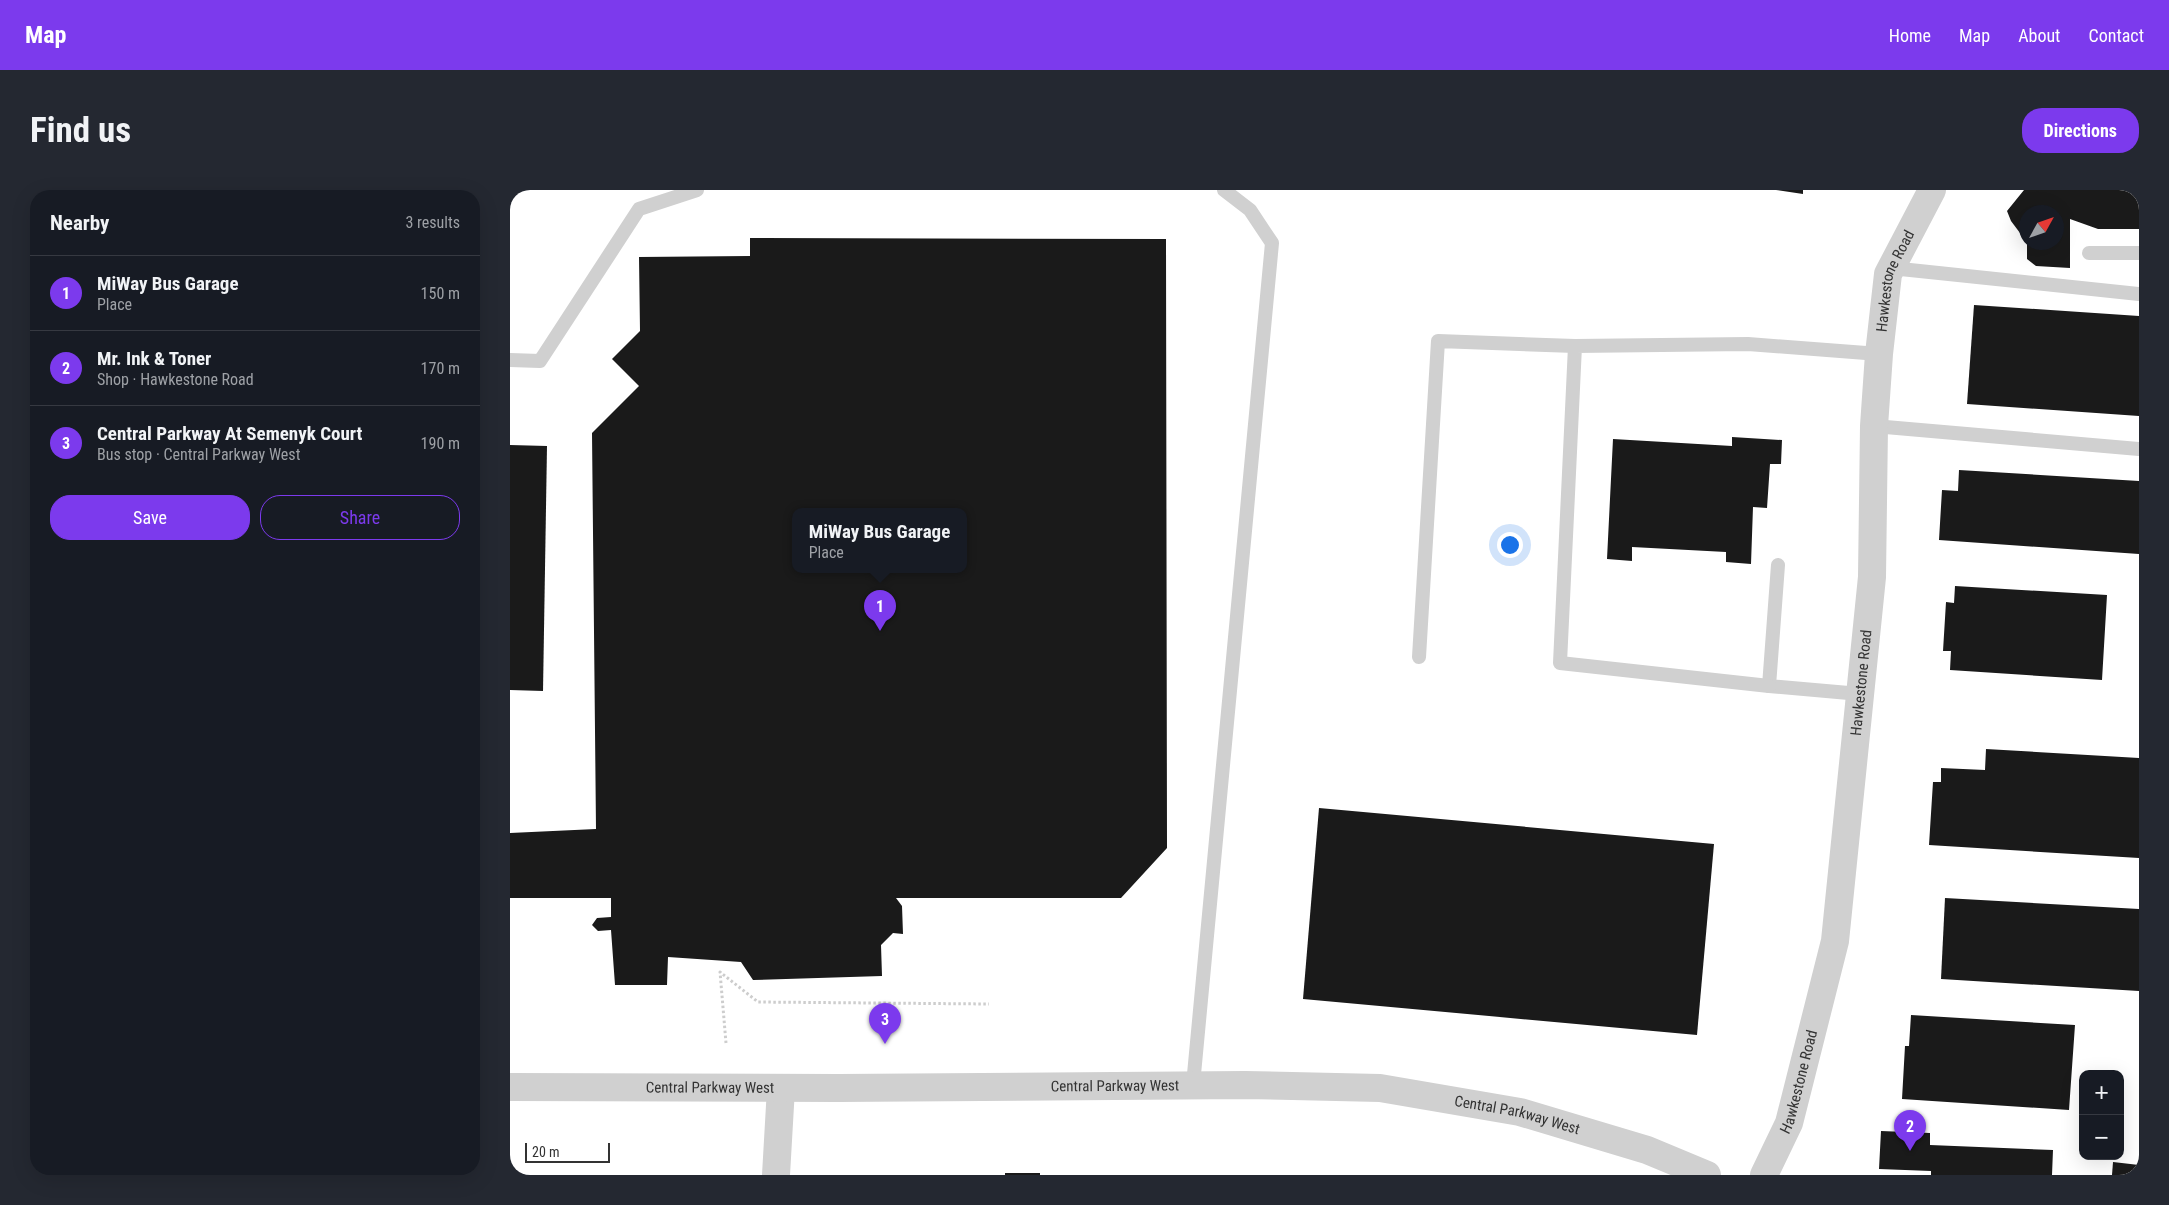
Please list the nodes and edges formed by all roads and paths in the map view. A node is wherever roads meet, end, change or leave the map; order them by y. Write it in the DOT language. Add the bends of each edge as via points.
graph roads {
  1 [pos="697,190"];
  2 [pos="1224,190"];
  3 [pos="1932,190"];
  4 [pos="2090,253"];
  5 [pos="2139,253"];
  6 [pos="1891,268"];
  7 [pos="2139,294"];
  8 [pos="1575,346"];
  9 [pos="1879,354"];
  10 [pos="510,360"];
  11 [pos="1874,426"];
  12 [pos="2139,449"];
  13 [pos="1778,565"];
  14 [pos="1419,657"];
  15 [pos="1768,686"];
  16 [pos="1860,694"];
  17 [pos="989,1004"];
  18 [pos="726,1043"];
  19 [pos="1193,1085"];
  20 [pos="510,1087"];
  21 [pos="781,1088"];
  22 [pos="776,1175"];
  23 [pos="1707,1175"];
  24 [pos="1764,1175"];
  1 -- 10 [label="lane" via="639,209 540,361"];
  2 -- 19 [label="lane" via="1250,210 1272,243"];
  3 -- 6 [label="street, Hawkestone Road"];
  4 -- 5 [label="lane"];
  6 -- 7 [label="lane"];
  6 -- 9 [label="street, Hawkestone Road"];
  8 -- 9 [label="lane" via="1748,344"];
  8 -- 14 [label="lane" via="1438,341"];
  8 -- 15 [label="lane" via="1560,663"];
  9 -- 11 [label="street, Hawkestone Road"];
  11 -- 12 [label="lane"];
  11 -- 16 [label="street, Hawkestone Road" via="1872,577"];
  13 -- 15 [label="lane"];
  15 -- 16 [label="lane"];
  16 -- 24 [label="street, Hawkestone Road" via="1835,941 1788,1123"];
  17 -- 18 [label="path" via="758,1002 720,972"];
  19 -- 21 [label="street, Central Parkway West"];
  19 -- 23 [label="street, Central Parkway West" via="1380,1088 1520,1112 1647,1150"];
  20 -- 21 [label="street, Central Parkway West"];
  21 -- 22 [label="street"];
}
